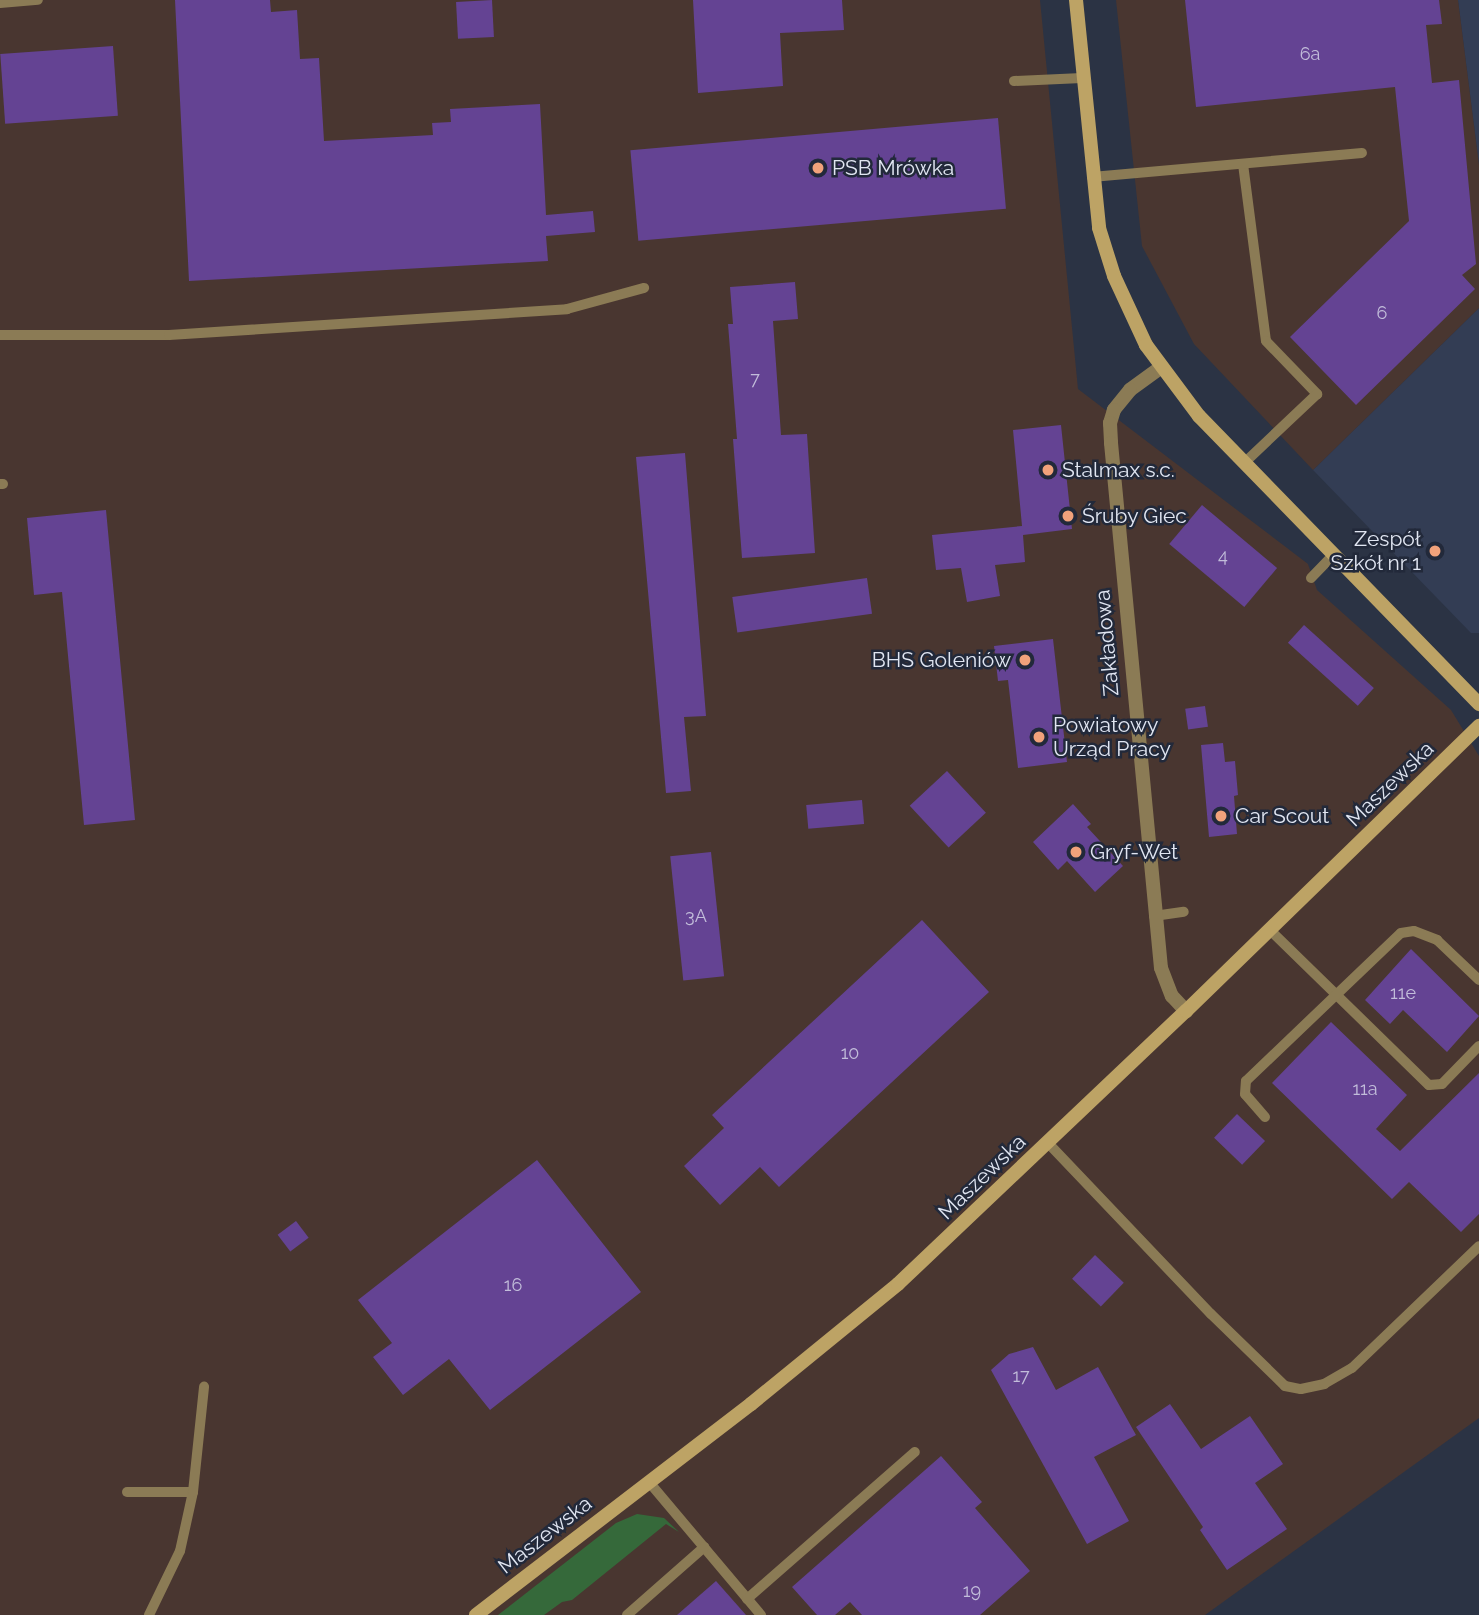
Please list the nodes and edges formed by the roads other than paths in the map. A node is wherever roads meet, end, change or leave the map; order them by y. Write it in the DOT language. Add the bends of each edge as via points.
graph roads {
  1 [pos="38,0"];
  2 [pos="1076,0"];
  3 [pos="0,3"];
  4 [pos="1082,78"];
  5 [pos="1014,82"];
  6 [pos="1362,153"];
  7 [pos="1243,164"];
  8 [pos="1092,177"];
  9 [pos="644,288"];
  10 [pos="0,335"];
  11 [pos="1160,368"];
  12 [pos="1245,462"];
  13 [pos="1334,554"];
  14 [pos="1311,578"];
  15 [pos="1479,704"];
  16 [pos="1479,726"];
  17 [pos="1184,912"];
  18 [pos="1154,916"];
  19 [pos="1270,930"];
  20 [pos="1479,979"];
  21 [pos="1335,995"];
  22 [pos="1186,1012"];
  23 [pos="1479,1046"];
  24 [pos="1265,1117"];
  25 [pos="1048,1143"];
  26 [pos="1479,1246"];
  27 [pos="204,1387"];
  28 [pos="915,1452"];
  29 [pos="649,1482"];
  30 [pos="127,1492"];
  31 [pos="193,1492"];
  32 [pos="704,1547"];
  33 [pos="747,1599"];
  34 [pos="149,1615"];
  35 [pos="476,1615"];
  36 [pos="627,1615"];
  37 [pos="761,1615"];
  1 -- 3 [label="lane"];
  2 -- 4 [label="street"];
  4 -- 5 [label="lane"];
  4 -- 8 [label="street"];
  6 -- 7 [label="lane"];
  7 -- 8 [label="lane"];
  7 -- 12 [label="lane" via="1266,341 1317,394"];
  8 -- 11 [label="street" via="1098,228 1114,276"];
  9 -- 10 [label="lane" via="567,309 169,335"];
  11 -- 12 [label="street"];
  11 -- 18 [label="street, Zakładowa" via="1130,390 1110,423"];
  12 -- 13 [label="street"];
  13 -- 14 [label="lane"];
  13 -- 15 [label="street"];
  16 -- 19 [label="street, Maszewska"];
  17 -- 18 [label="lane"];
  18 -- 22 [label="street, Zakładowa" via="1163,979"];
  19 -- 21 [label="lane"];
  19 -- 22 [label="street, Maszewska"];
  20 -- 21 [label="lane" via="1437,940 1414,931 1401,933"];
  21 -- 23 [label="lane" via="1429,1085 1442,1084"];
  21 -- 24 [label="lane" via="1243,1087"];
  22 -- 25 [label="street, Maszewska"];
  25 -- 26 [label="lane" via="1284,1386 1301,1389 1324,1384 1352,1368"];
  25 -- 29 [label="street, Maszewska" via="888,1292"];
  27 -- 31 [label="lane"];
  28 -- 33 [label="lane"];
  29 -- 32 [label="lane"];
  29 -- 35 [label="street, Maszewska"];
  30 -- 31 [label="lane"];
  31 -- 34 [label="lane" via="180,1551"];
  32 -- 33 [label="lane"];
  32 -- 36 [label="lane"];
  33 -- 37 [label="lane"];
}
